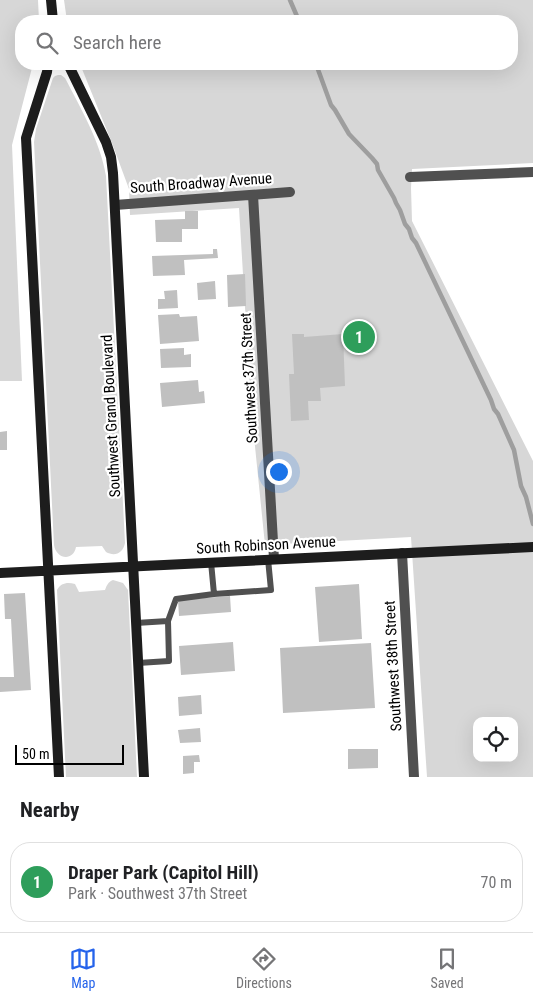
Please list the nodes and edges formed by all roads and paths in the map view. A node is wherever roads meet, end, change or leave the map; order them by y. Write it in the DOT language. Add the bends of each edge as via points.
graph roads {
  1 [pos="52,0"];
  2 [pos="53,15"];
  3 [pos="47,70"];
  4 [pos="71,70"];
  5 [pos="533,172"];
  6 [pos="410,177"];
  7 [pos="290,192"];
  8 [pos="253,195"];
  9 [pos="115,205"];
  10 [pos="533,547"];
  11 [pos="402,553"];
  12 [pos="271,559"];
  13 [pos="211,562"];
  14 [pos="133,566"];
  15 [pos="48,570"];
  16 [pos="0,573"];
  17 [pos="214,594"];
  18 [pos="168,621"];
  19 [pos="136,623"];
  20 [pos="138,663"];
  21 [pos="59,777"];
  22 [pos="144,777"];
  23 [pos="414,777"];
  1 -- 2 [label="street"];
  3 -- 15 [label="street" via="26,138"];
  4 -- 9 [label="street, Southwest Grand Boulevard" via="111,157"];
  5 -- 6 [label="street"];
  7 -- 8 [label="street, South Broadway Avenue"];
  8 -- 9 [label="street, South Broadway Avenue"];
  8 -- 12 [label="street, Southwest 37th Street"];
  9 -- 14 [label="street, Southwest Grand Boulevard"];
  10 -- 11 [label="street, South Robinson Avenue"];
  11 -- 12 [label="street, South Robinson Avenue"];
  11 -- 23 [label="street, Southwest 38th Street"];
  12 -- 13 [label="street, South Robinson Avenue"];
  12 -- 17 [label="lane" via="271,590"];
  13 -- 14 [label="street, South Robinson Avenue"];
  13 -- 17 [label="lane"];
  14 -- 15 [label="street, South Robinson Avenue"];
  14 -- 19 [label="street, Southwest Grand Boulevard"];
  15 -- 16 [label="street, South Robinson Avenue"];
  15 -- 21 [label="street"];
  17 -- 18 [label="lane" via="176,599"];
  18 -- 19 [label="lane"];
  18 -- 20 [label="lane" via="169,661"];
  19 -- 20 [label="street, Southwest Grand Boulevard"];
  20 -- 22 [label="street, Southwest Grand Boulevard"];
}
